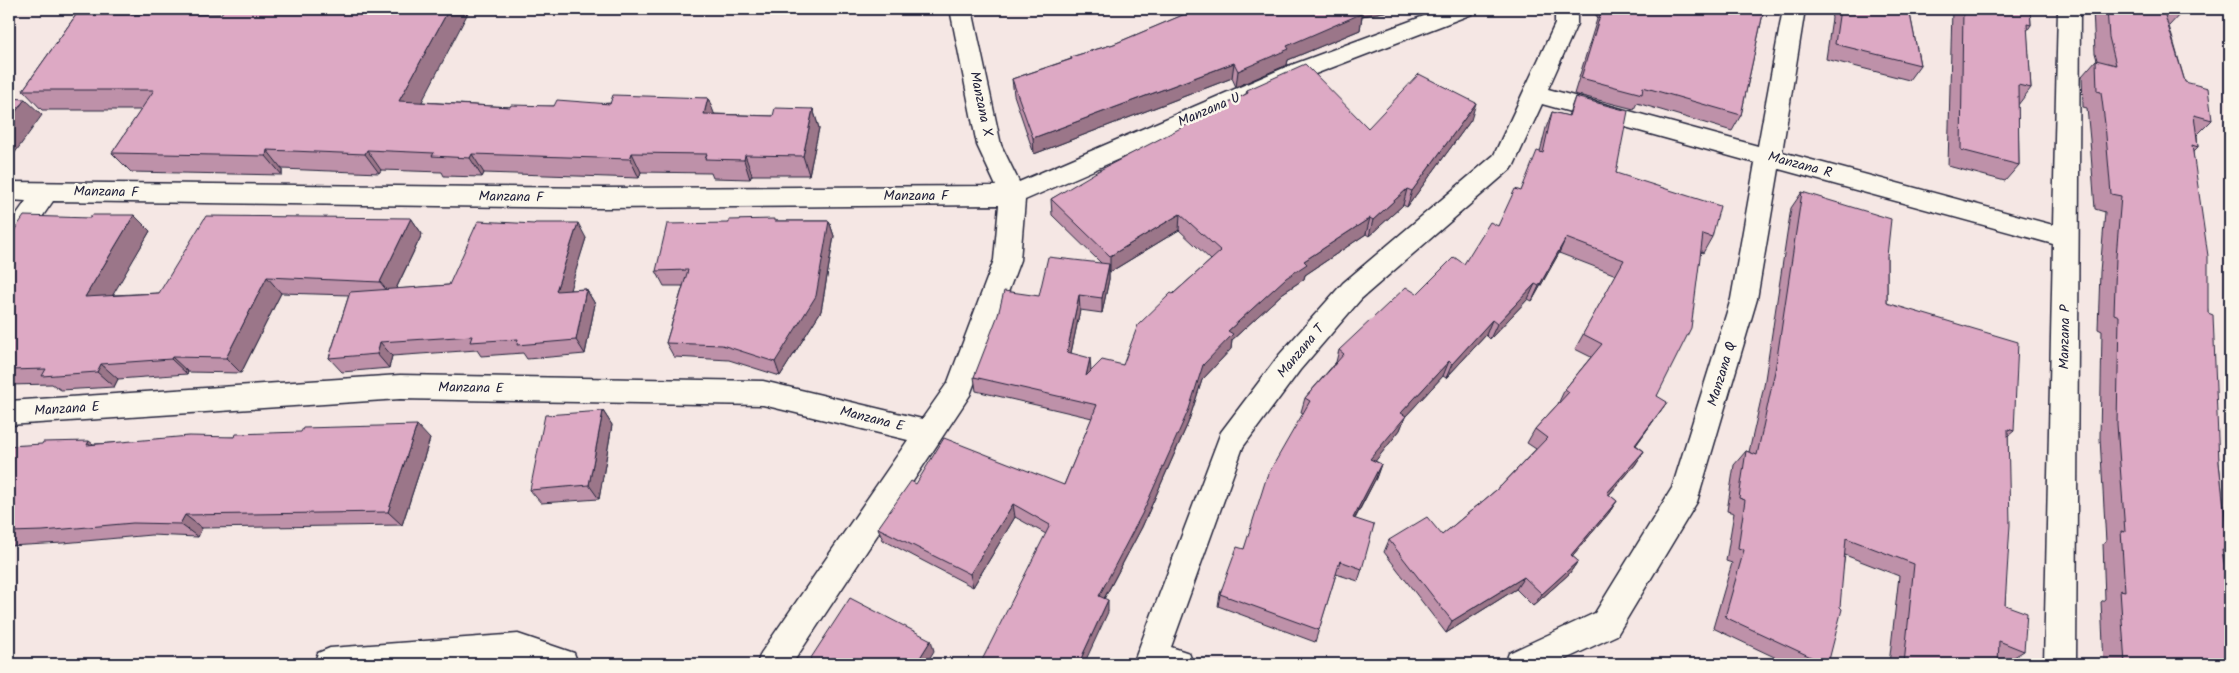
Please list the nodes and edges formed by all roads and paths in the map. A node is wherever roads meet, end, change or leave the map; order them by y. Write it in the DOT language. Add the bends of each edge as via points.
graph roads {
  1 [pos="961,9"];
  2 [pos="1464,9"];
  3 [pos="1566,9"];
  4 [pos="1794,9"];
  5 [pos="2069,9"];
  6 [pos="1534,94"];
  7 [pos="1768,156"];
  8 [pos="9,191"];
  9 [pos="46,191"];
  10 [pos="1013,195"];
  11 [pos="2066,238"];
  12 [pos="9,245"];
  13 [pos="9,413"];
  14 [pos="929,433"];
  15 [pos="1159,662"];
  16 [pos="330,664"];
  17 [pos="562,664"];
  18 [pos="773,664"];
  19 [pos="1521,664"];
  20 [pos="2060,664"];
  1 -- 10 [label="street, Manzana X" via="989,145"];
  2 -- 10 [label="street, Manzana U" via="1294,73"];
  3 -- 6 [label="street, Manzana T" via="1566,24"];
  4 -- 7 [label="street, Manzana Q"];
  5 -- 11 [label="street, Manzana P"];
  6 -- 7 [label="street, Manzana R"];
  6 -- 15 [label="street, Manzana T" via="1504,161 1352,291 1290,362 1232,441"];
  7 -- 11 [label="street, Manzana R"];
  7 -- 19 [label="street, Manzana Q" via="1744,299 1686,493 1606,624"];
  8 -- 9 [label="street, Manzana F"];
  9 -- 10 [label="street, Manzana F" via="602,198"];
  9 -- 12 [label="street"];
  10 -- 14 [label="street" via="1007,260 960,387"];
  11 -- 20 [label="street, Manzana P"];
  13 -- 14 [label="street, Manzana E" via="400,387 753,392"];
  14 -- 18 [label="street"];
  16 -- 17 [label="street" via="518,650"];
}
